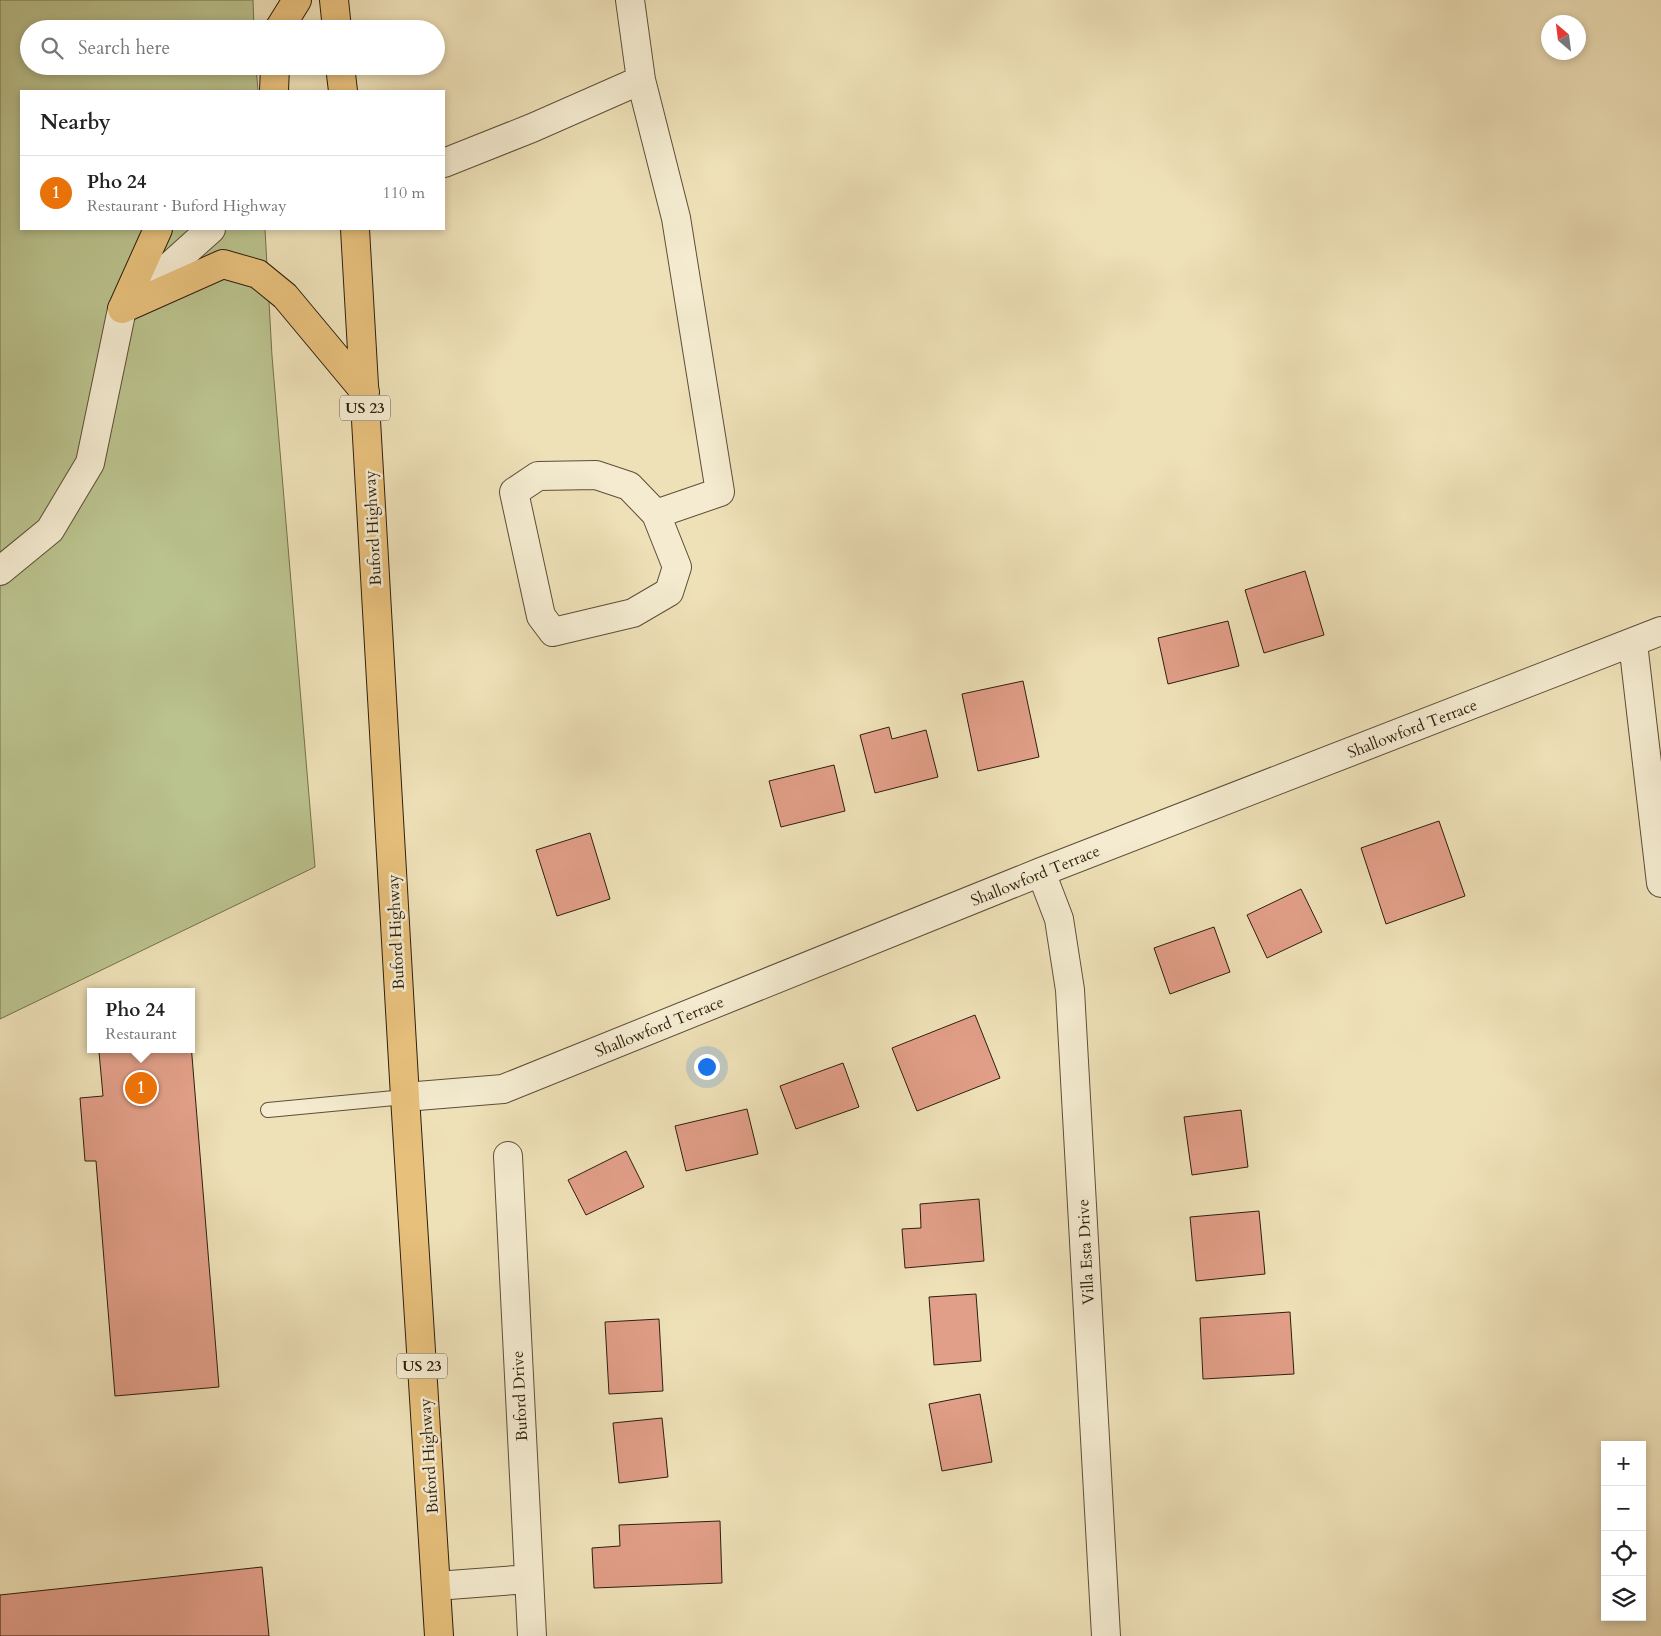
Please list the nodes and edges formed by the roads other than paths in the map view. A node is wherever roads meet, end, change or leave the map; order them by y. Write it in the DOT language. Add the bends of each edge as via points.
graph roads {
  1 [pos="297,0"];
  2 [pos="334,0"];
  3 [pos="630,0"];
  4 [pos="285,20"];
  5 [pos="335,20"];
  6 [pos="275,75"];
  7 [pos="341,75"];
  8 [pos="641,80"];
  9 [pos="274,90"];
  10 [pos="343,90"];
  11 [pos="445,163"];
  12 [pos="158,230"];
  13 [pos="210,230"];
  14 [pos="355,230"];
  15 [pos="122,309"];
  16 [pos="364,392"];
  17 [pos="656,514"];
  18 [pos="0,571"];
  19 [pos="1661,631"];
  20 [pos="1633,643"];
  21 [pos="1041,872"];
  22 [pos="1661,883"];
  23 [pos="405,1097"];
  24 [pos="268,1110"];
  25 [pos="508,1156"];
  26 [pos="529,1579"];
  27 [pos="436,1586"];
  28 [pos="438,1636"];
  29 [pos="532,1636"];
  30 [pos="1106,1636"];
  1 -- 4 [label="main road"];
  2 -- 5 [label="main road"];
  3 -- 8 [label="street"];
  6 -- 9 [label="main road"];
  7 -- 10 [label="main road"];
  8 -- 11 [label="street"];
  8 -- 17 [label="street" via="676,218 720,492"];
  12 -- 15 [label="main road"];
  13 -- 15 [label="street"];
  14 -- 16 [label="main road, Buford Highway / US 23"];
  15 -- 16 [label="main road" via="223,264 258,274 285,296"];
  15 -- 18 [label="street" via="90,463 50,530"];
  16 -- 23 [label="main road, Buford Highway / US 23"];
  17 -- 17 [label="street" via="629,486 596,475 538,476 514,492 541,616 554,632 633,613 669,592 677,567"];
  19 -- 20 [label="street, Shallowford Terrace"];
  20 -- 21 [label="street, Shallowford Terrace"];
  20 -- 22 [label="street"];
  21 -- 23 [label="street, Shallowford Terrace" via="504,1089"];
  21 -- 30 [label="street, Villa Esta Drive" via="1059,919 1070,990"];
  23 -- 24 [label="lane"];
  23 -- 27 [label="main road, Buford Highway / US 23"];
  25 -- 26 [label="street, Buford Drive"];
  26 -- 27 [label="street"];
  26 -- 29 [label="street, Buford Drive"];
  27 -- 28 [label="main road, Buford Highway / US 23"];
}
